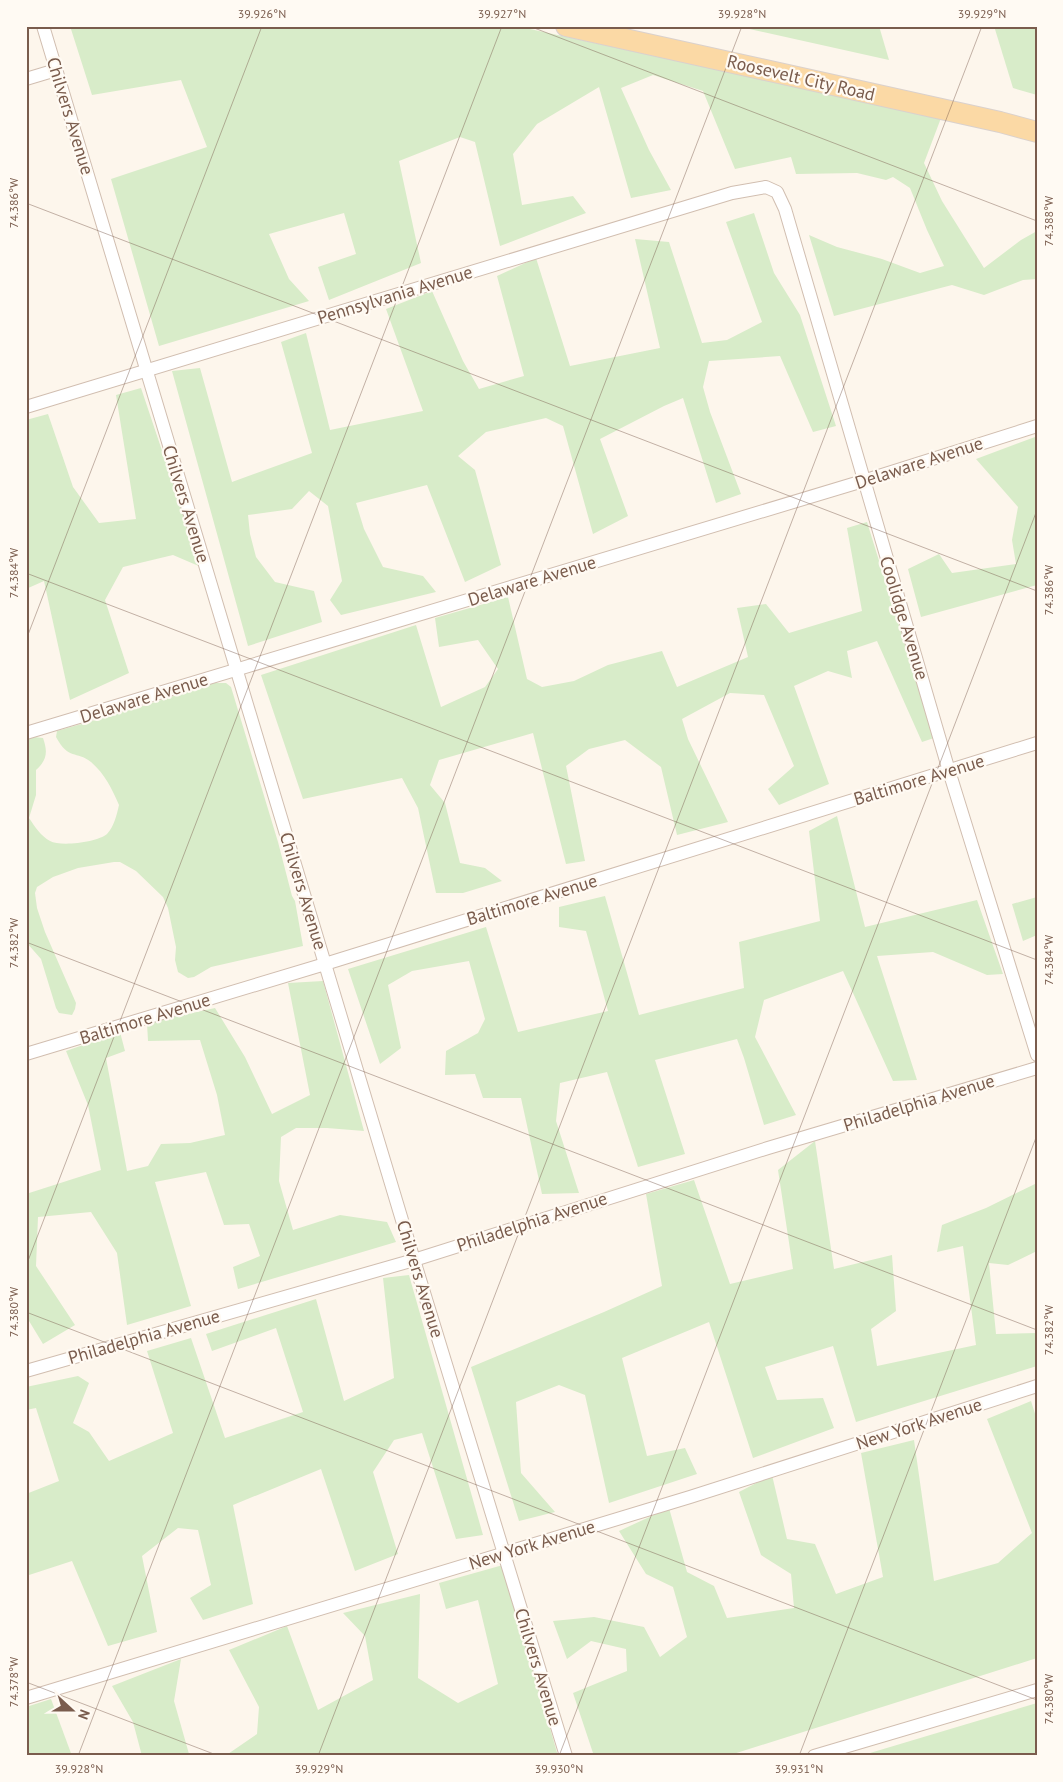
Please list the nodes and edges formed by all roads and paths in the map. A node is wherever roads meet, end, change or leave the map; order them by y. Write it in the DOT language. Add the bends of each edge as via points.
graph roads {
  1 [pos="43,26"];
  2 [pos="566,26"];
  3 [pos="56,70"];
  4 [pos="26,80"];
  5 [pos="1037,132"];
  6 [pos="766,187"];
  7 [pos="146,370"];
  8 [pos="26,407"];
  9 [pos="1037,426"];
  10 [pos="863,481"];
  11 [pos="237,670"];
  12 [pos="26,733"];
  13 [pos="1037,743"];
  14 [pos="949,770"];
  15 [pos="325,964"];
  16 [pos="26,1054"];
  17 [pos="1037,1055"];
  18 [pos="1037,1068"];
  19 [pos="414,1260"];
  20 [pos="26,1371"];
  21 [pos="1037,1386"];
  22 [pos="503,1554"];
  23 [pos="1037,1690"];
  24 [pos="26,1698"];
  25 [pos="566,1756"];
  26 [pos="814,1756"];
  1 -- 3 [label="street, Chilvers Avenue"];
  2 -- 5 [label="main road, Roosevelt City Road"];
  3 -- 4 [label="street"];
  3 -- 7 [label="street, Chilvers Avenue"];
  6 -- 7 [label="street, Pennsylvania Avenue" via="732,193"];
  6 -- 10 [label="street, Coolidge Avenue" via="778,192 785,209"];
  7 -- 8 [label="street, Pennsylvania Avenue"];
  7 -- 11 [label="street, Chilvers Avenue"];
  9 -- 10 [label="street, Delaware Avenue"];
  10 -- 11 [label="street, Delaware Avenue"];
  10 -- 14 [label="street, Coolidge Avenue"];
  11 -- 12 [label="street, Delaware Avenue"];
  11 -- 15 [label="street, Chilvers Avenue"];
  13 -- 14 [label="street, Baltimore Avenue"];
  14 -- 15 [label="street, Baltimore Avenue"];
  14 -- 17 [label="street, Coolidge Avenue"];
  15 -- 16 [label="street, Baltimore Avenue"];
  15 -- 19 [label="street, Chilvers Avenue"];
  18 -- 19 [label="street, Philadelphia Avenue" via="758,1151"];
  19 -- 20 [label="street, Philadelphia Avenue"];
  19 -- 22 [label="street, Chilvers Avenue"];
  21 -- 22 [label="street, New York Avenue"];
  22 -- 24 [label="street, New York Avenue"];
  22 -- 25 [label="street, Chilvers Avenue"];
  23 -- 26 [label="street"];
}
